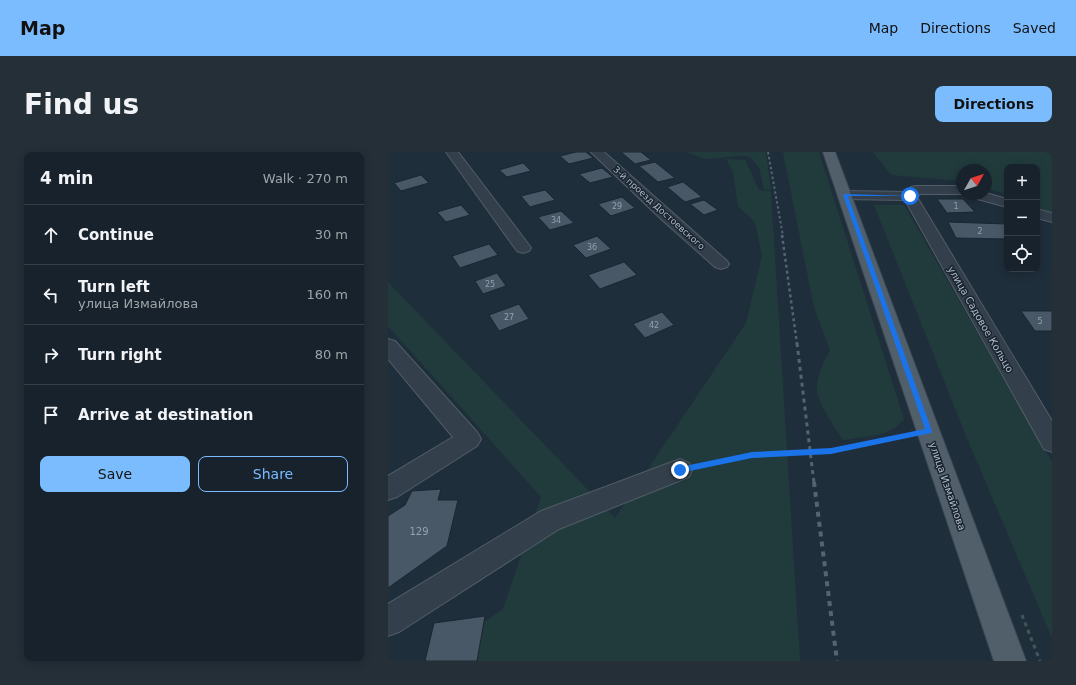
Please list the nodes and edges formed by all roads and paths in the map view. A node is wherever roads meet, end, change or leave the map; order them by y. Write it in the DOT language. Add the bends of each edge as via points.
graph roads {
  1 [pos="452,152"];
  2 [pos="597,152"];
  3 [pos="829,152"];
  4 [pos="956,190"];
  5 [pos="845,195"];
  6 [pos="910,196"];
  7 [pos="992,199"];
  8 [pos="1004,202"];
  9 [pos="1040,214"];
  10 [pos="1052,218"];
  11 [pos="523,248"];
  12 [pos="721,264"];
  13 [pos="388,346"];
  14 [pos="929,431"];
  15 [pos="1052,442"];
  16 [pos="680,470"];
  17 [pos="388,489"];
  18 [pos="388,622"];
  19 [pos="1010,661"];
  1 -- 11 [label="street"];
  2 -- 12 [label="street, 3-й проезд Достоевского"];
  3 -- 5 [label="main road, улица Измайлова"];
  4 -- 6 [label="street" via="916,190"];
  5 -- 6 [label="street"];
  5 -- 14 [label="main road, улица Измайлова"];
  6 -- 15 [label="street, улица Садовое Кольцо"];
  7 -- 8 [label="street"];
  9 -- 10 [label="street"];
  13 -- 17 [label="street" via="469,439"];
  14 -- 16 [label="path" via="831,451 752,455"];
  14 -- 19 [label="main road, улица Измайлова"];
  16 -- 18 [label="street" via="550,520"];
}
